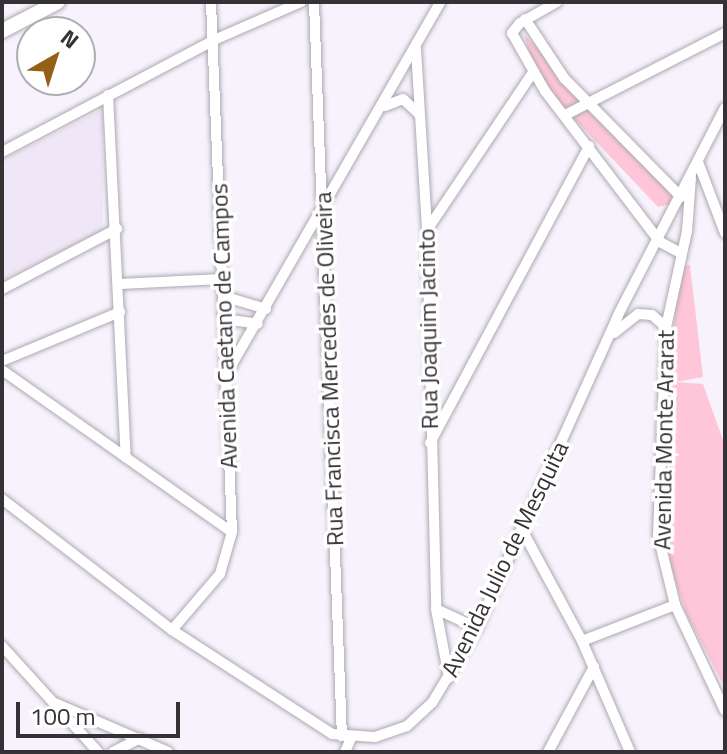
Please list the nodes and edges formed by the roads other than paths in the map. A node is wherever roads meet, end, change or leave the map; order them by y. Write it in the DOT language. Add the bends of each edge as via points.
graph roads {
  1 [pos="58,2"];
  2 [pos="211,2"];
  3 [pos="301,2"];
  4 [pos="314,2"];
  5 [pos="440,2"];
  6 [pos="557,2"];
  7 [pos="525,19"];
  8 [pos="2,31"];
  9 [pos="725,33"];
  10 [pos="214,40"];
  11 [pos="416,49"];
  12 [pos="532,74"];
  13 [pos="108,95"];
  14 [pos="586,103"];
  15 [pos="725,108"];
  16 [pos="379,111"];
  17 [pos="565,115"];
  18 [pos="420,116"];
  19 [pos="589,146"];
  20 [pos="2,152"];
  21 [pos="698,162"];
  22 [pos="692,175"];
  23 [pos="679,195"];
  24 [pos="690,203"];
  25 [pos="323,205"];
  26 [pos="717,212"];
  27 [pos="668,214"];
  28 [pos="688,223"];
  29 [pos="117,229"];
  30 [pos="427,230"];
  31 [pos="725,233"];
  32 [pos="656,236"];
  33 [pos="681,253"];
  34 [pos="221,279"];
  35 [pos="120,284"];
  36 [pos="2,289"];
  37 [pos="223,296"];
  38 [pos="266,309"];
  39 [pos="120,312"];
  40 [pos="224,319"];
  41 [pos="258,324"];
  42 [pos="666,327"];
  43 [pos="611,338"];
  44 [pos="2,361"];
  45 [pos="2,370"];
  46 [pos="226,375"];
  47 [pos="429,444"];
  48 [pos="126,458"];
  49 [pos="2,499"];
  50 [pos="521,528"];
  51 [pos="232,532"];
  52 [pos="675,605"];
  53 [pos="436,609"];
  54 [pos="477,628"];
  55 [pos="172,630"];
  56 [pos="582,641"];
  57 [pos="2,646"];
  58 [pos="594,667"];
  59 [pos="449,678"];
  60 [pos="53,702"];
  61 [pos="723,704"];
  62 [pos="142,737"];
  63 [pos="346,737"];
  64 [pos="98,752"];
  65 [pos="113,752"];
  66 [pos="168,752"];
  67 [pos="345,752"];
  68 [pos="548,752"];
  69 [pos="630,752"];
  1 -- 8 [label="main road"];
  2 -- 10 [label="street, Avenida Caetano de Campos"];
  3 -- 10 [label="street"];
  4 -- 25 [label="street, Rua Francisca Mercedes de Oliveira"];
  5 -- 11 [label="street"];
  6 -- 7 [label="street"];
  7 -- 12 [label="street" via="512,33"];
  7 -- 14 [label="street"];
  9 -- 14 [label="street"];
  10 -- 13 [label="street"];
  10 -- 34 [label="street, Avenida Caetano de Campos"];
  11 -- 16 [label="street"];
  11 -- 18 [label="street, Rua Joaquim Jacinto"];
  12 -- 17 [label="street"];
  12 -- 30 [label="street"];
  13 -- 20 [label="street"];
  13 -- 29 [label="street"];
  14 -- 17 [label="street"];
  14 -- 23 [label="street"];
  15 -- 21 [label="street"];
  16 -- 18 [label="street" via="396,97"];
  16 -- 25 [label="street"];
  17 -- 19 [label="street"];
  18 -- 30 [label="street, Rua Joaquim Jacinto"];
  19 -- 32 [label="street"];
  19 -- 47 [label="street"];
  21 -- 22 [label="street"];
  21 -- 26 [label="street"];
  22 -- 23 [label="street, Avenida Julio de Mesquita"];
  22 -- 24 [label="street, Avenida Monte Ararat"];
  23 -- 24 [label="street"];
  23 -- 27 [label="street, Avenida Julio de Mesquita"];
  24 -- 26 [label="street" via="704,202"];
  24 -- 28 [label="street, Avenida Monte Ararat"];
  25 -- 38 [label="street"];
  25 -- 63 [label="street, Rua Francisca Mercedes de Oliveira"];
  26 -- 31 [label="street"];
  27 -- 28 [label="street"];
  27 -- 32 [label="street, Avenida Julio de Mesquita"];
  28 -- 33 [label="street, Avenida Monte Ararat"];
  29 -- 35 [label="street"];
  29 -- 36 [label="street"];
  30 -- 47 [label="street, Rua Joaquim Jacinto"];
  32 -- 33 [label="street"];
  32 -- 43 [label="street, Avenida Julio de Mesquita"];
  33 -- 42 [label="street, Avenida Monte Ararat"];
  34 -- 35 [label="street"];
  34 -- 37 [label="street, Avenida Caetano de Campos"];
  35 -- 39 [label="street"];
  37 -- 38 [label="street"];
  37 -- 40 [label="street, Avenida Caetano de Campos"];
  38 -- 41 [label="street"];
  39 -- 44 [label="street"];
  39 -- 48 [label="street"];
  40 -- 41 [label="street"];
  40 -- 46 [label="street, Avenida Caetano de Campos"];
  41 -- 46 [label="street"];
  42 -- 43 [label="street, Avenida Julio de Mesquita" via="652,315 638,314"];
  42 -- 52 [label="street, Avenida Monte Ararat" via="658,535"];
  43 -- 50 [label="street, Avenida Julio de Mesquita"];
  45 -- 48 [label="street"];
  46 -- 51 [label="street, Avenida Caetano de Campos"];
  47 -- 53 [label="street, Rua Joaquim Jacinto"];
  48 -- 51 [label="street"];
  49 -- 55 [label="street"];
  50 -- 54 [label="street, Avenida Julio de Mesquita"];
  50 -- 56 [label="street"];
  51 -- 55 [label="street, Avenida Caetano de Campos" via="220,574"];
  52 -- 56 [label="street"];
  52 -- 61 [label="street, Avenida Monte Ararat"];
  53 -- 54 [label="street"];
  53 -- 59 [label="street, Rua Joaquim Jacinto"];
  54 -- 59 [label="street, Avenida Julio de Mesquita"];
  55 -- 63 [label="street"];
  56 -- 58 [label="street"];
  57 -- 60 [label="street"];
  58 -- 68 [label="street"];
  58 -- 69 [label="street"];
  59 -- 63 [label="street, Avenida Julio de Mesquita" via="407,726"];
  60 -- 62 [label="street"];
  60 -- 64 [label="street"];
  62 -- 65 [label="street" via="127,740"];
  62 -- 66 [label="street"];
  63 -- 67 [label="street"];
}
